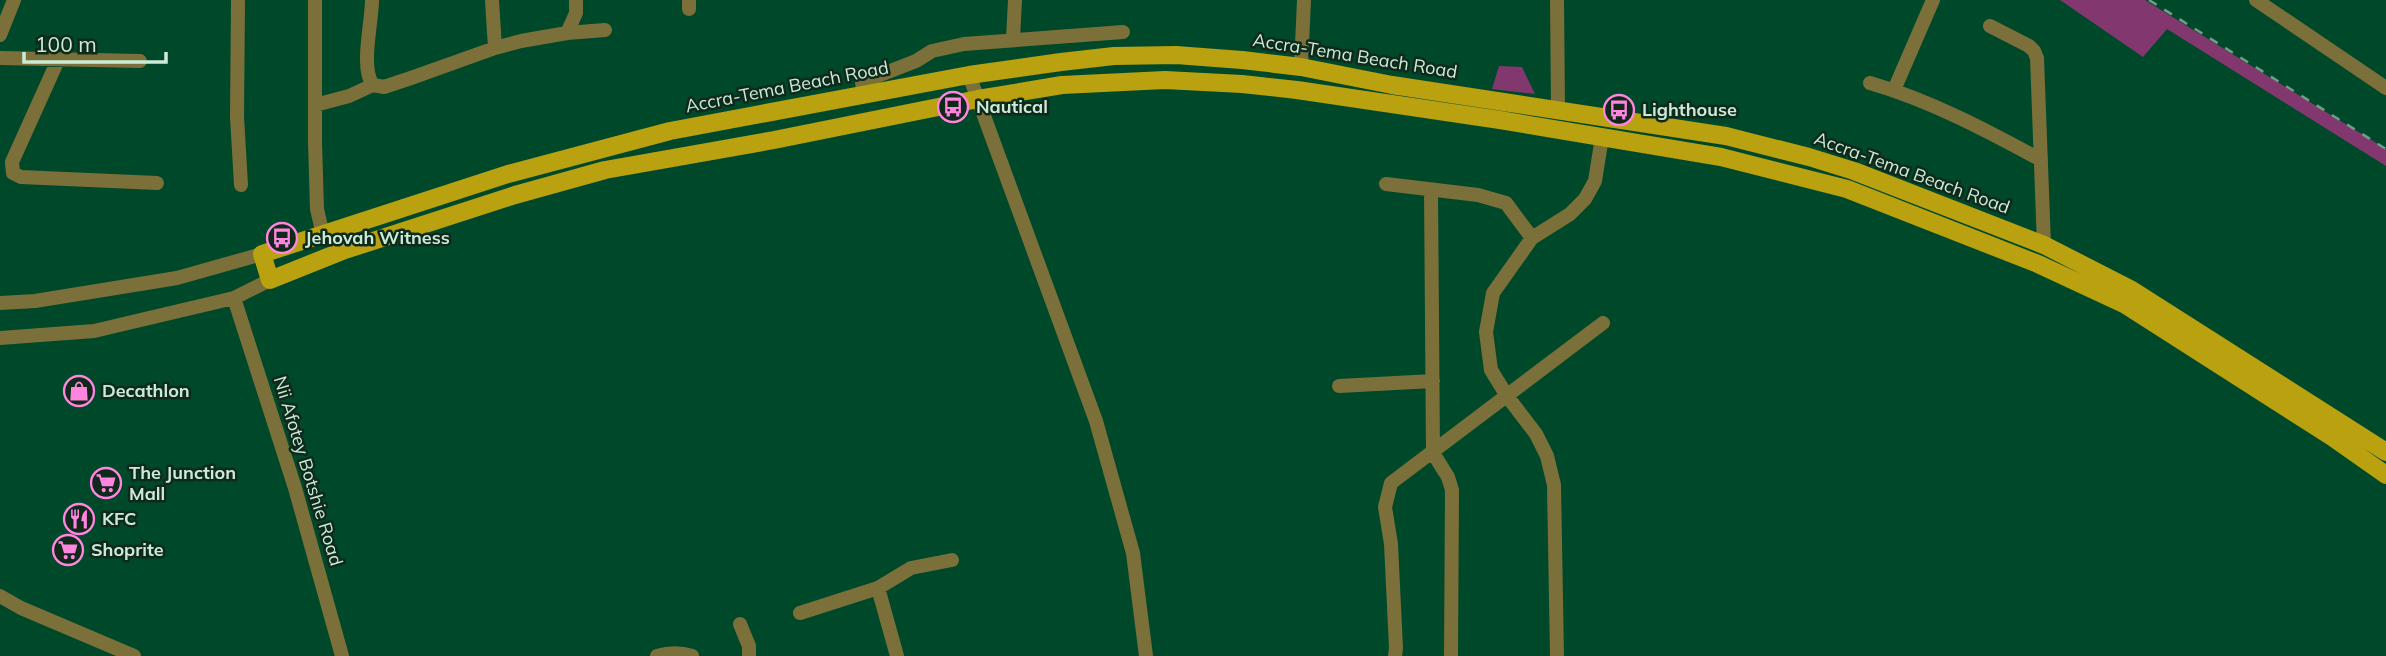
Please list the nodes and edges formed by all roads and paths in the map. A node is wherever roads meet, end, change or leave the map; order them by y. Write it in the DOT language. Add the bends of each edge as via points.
graph roads {
  1 [pos="14,0"];
  2 [pos="238,0"];
  3 [pos="315,0"];
  4 [pos="372,0"];
  5 [pos="492,0"];
  6 [pos="576,0"];
  7 [pos="1016,0"];
  8 [pos="1304,0"];
  9 [pos="1557,0"];
  10 [pos="1933,0"];
  11 [pos="2256,0"];
  12 [pos="1990,26"];
  13 [pos="605,30"];
  14 [pos="1123,32"];
  15 [pos="567,33"];
  16 [pos="0,35"];
  17 [pos="1013,39"];
  18 [pos="495,48"];
  19 [pos="0,58"];
  20 [pos="58,60"];
  21 [pos="140,61"];
  22 [pos="1301,67"];
  23 [pos="969,75"];
  24 [pos="1870,83"];
  25 [pos="373,85"];
  26 [pos="2386,88"];
  27 [pos="1297,90"];
  28 [pos="1894,90"];
  29 [pos="864,94"];
  30 [pos="978,99"];
  31 [pos="314,105"];
  32 [pos="1558,109"];
  33 [pos="1602,137"];
  34 [pos="2041,160"];
  35 [pos="157,183"];
  36 [pos="1386,184"];
  37 [pos="241,185"];
  38 [pos="1431,191"];
  39 [pos="323,234"];
  40 [pos="1532,238"];
  41 [pos="2044,245"];
  42 [pos="262,254"];
  43 [pos="270,280"];
  44 [pos="234,298"];
  45 [pos="0,303"];
  46 [pos="1604,323"];
  47 [pos="0,338"];
  48 [pos="1433,380"];
  49 [pos="1339,386"];
  50 [pos="1507,396"];
  51 [pos="2386,452"];
  52 [pos="1433,453"];
  53 [pos="2386,475"];
  54 [pos="952,560"];
  55 [pos="878,588"];
  56 [pos="0,596"];
  57 [pos="800,613"];
  58 [pos="740,624"];
  59 [pos="114,652"];
  60 [pos="134,656"];
  61 [pos="342,656"];
  62 [pos="657,656"];
  63 [pos="692,656"];
  64 [pos="749,656"];
  65 [pos="897,656"];
  66 [pos="1146,656"];
  67 [pos="1395,656"];
  68 [pos="1451,656"];
  69 [pos="1557,656"];
  1 -- 16 [label="street"];
  2 -- 37 [label="street"];
  3 -- 31 [label="street"];
  4 -- 25 [label="street" via="367,66"];
  5 -- 18 [label="street"];
  6 -- 15 [label="street"];
  7 -- 17 [label="street"];
  8 -- 22 [label="street"];
  9 -- 32 [label="street"];
  10 -- 28 [label="street"];
  11 -- 26 [label="street"];
  12 -- 34 [label="street" via="2035,51"];
  13 -- 15 [label="street"];
  14 -- 17 [label="street"];
  15 -- 18 [label="street"];
  17 -- 29 [label="street" via="932,51 862,82"];
  18 -- 25 [label="street" via="384,87"];
  19 -- 20 [label="street"];
  20 -- 21 [label="street"];
  20 -- 35 [label="street" via="12,162 13,173"];
  22 -- 23 [label="main road, Accra-Tema Beach Road" via="1176,55 1114,56"];
  22 -- 27 [label="main road"];
  22 -- 32 [label="main road, Accra-Tema Beach Road"];
  23 -- 29 [label="main road, Accra-Tema Beach Road"];
  23 -- 30 [label="street"];
  24 -- 28 [label="street"];
  25 -- 31 [label="street"];
  27 -- 30 [label="main road" via="1165,80 1111,81"];
  27 -- 33 [label="main road"];
  28 -- 34 [label="street"];
  29 -- 39 [label="main road, Accra-Tema Beach Road" via="670,131 508,174"];
  30 -- 43 [label="main road" via="605,170 345,250"];
  30 -- 66 [label="street" via="1096,421 1133,553"];
  31 -- 39 [label="street" via="317,209"];
  32 -- 41 [label="main road, Accra-Tema Beach Road" via="1727,136 1809,157"];
  33 -- 40 [label="street" via="1595,181 1585,199"];
  33 -- 53 [label="main road" via="1721,158 1835,186 2038,264 2124,304"];
  34 -- 41 [label="street"];
  36 -- 38 [label="street"];
  38 -- 40 [label="street" via="1506,203"];
  38 -- 48 [label="street"];
  39 -- 42 [label="main road, Accra-Tema Beach Road"];
  40 -- 50 [label="street" via="1493,293 1488,313 1487,353 1491,370"];
  41 -- 51 [label="main road, Accra-Tema Beach Road" via="2133,290"];
  42 -- 43 [label="main road"];
  42 -- 45 [label="street" via="177,278"];
  43 -- 44 [label="street"];
  44 -- 47 [label="street" via="93,331"];
  44 -- 61 [label="street, Nii Afotey Botshie Road" via="295,488"];
  46 -- 50 [label="street"];
  48 -- 49 [label="street"];
  48 -- 52 [label="street"];
  50 -- 52 [label="street"];
  50 -- 69 [label="street" via="1536,434 1554,485"];
  52 -- 67 [label="street" via="1391,483 1385,507 1391,544"];
  52 -- 68 [label="street" via="1452,490"];
  54 -- 55 [label="street" via="911,568"];
  55 -- 57 [label="street"];
  55 -- 65 [label="street"];
  56 -- 59 [label="street"];
  58 -- 64 [label="street"];
  59 -- 60 [label="street"];
  62 -- 63 [label="street"];
}
